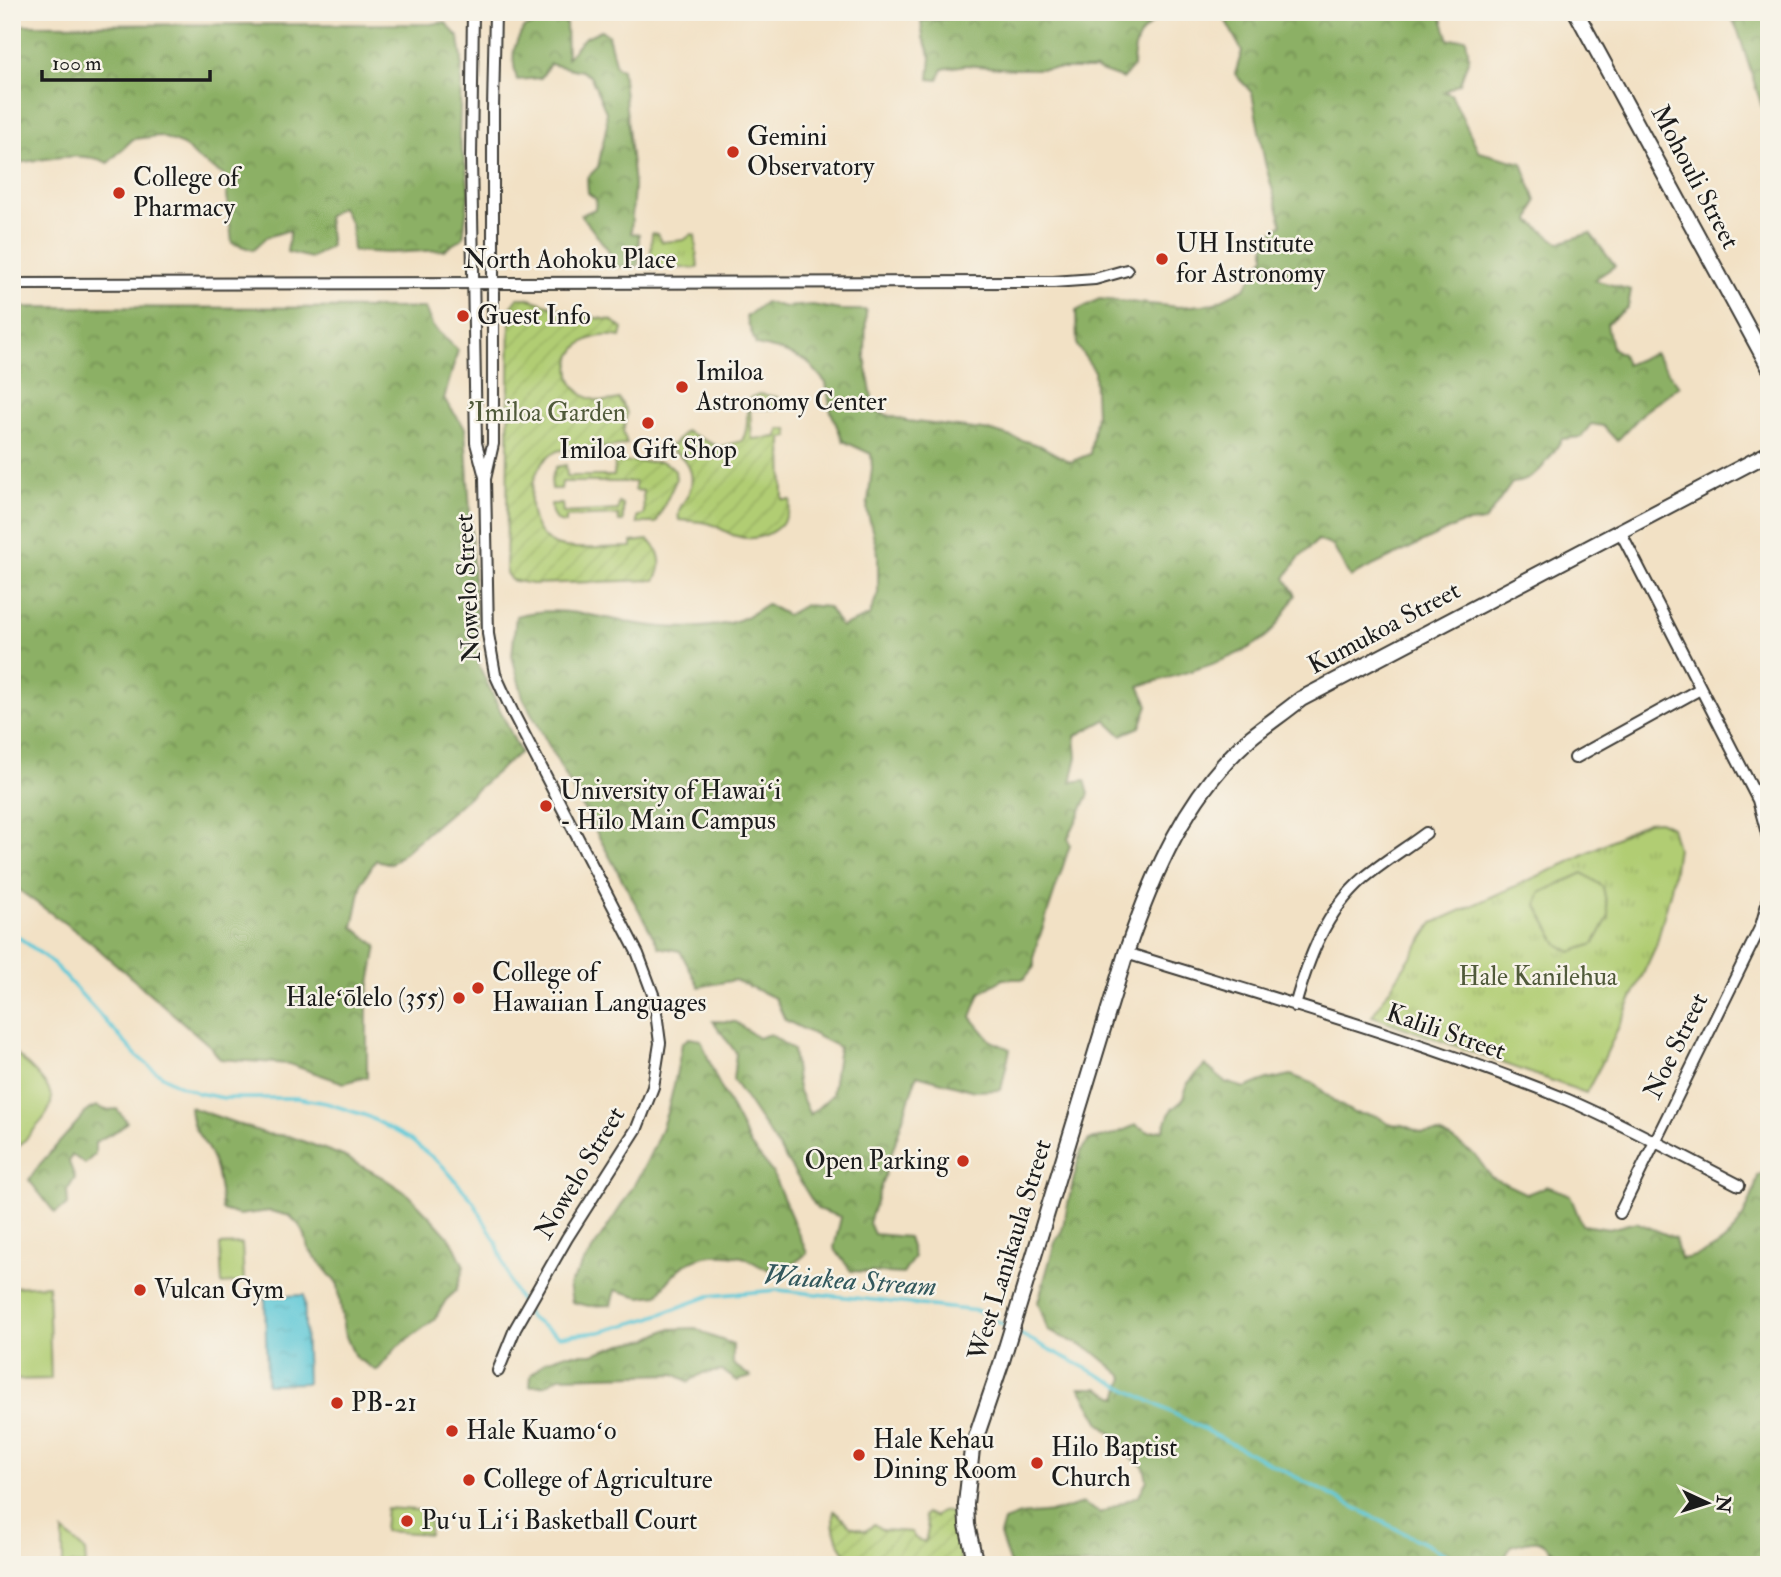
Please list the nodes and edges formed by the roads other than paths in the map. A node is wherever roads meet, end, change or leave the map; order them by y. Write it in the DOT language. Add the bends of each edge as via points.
graph roads {
  1 [pos="473,12"];
  2 [pos="495,12"];
  3 [pos="1576,12"];
  4 [pos="1127,270"];
  5 [pos="475,282"];
  6 [pos="492,282"];
  7 [pos="12,284"];
  8 [pos="1769,367"];
  9 [pos="1769,453"];
  10 [pos="485,479"];
  11 [pos="1620,531"];
  12 [pos="1700,689"];
  13 [pos="1575,758"];
  14 [pos="1426,833"];
  15 [pos="1769,841"];
  16 [pos="1769,897"];
  17 [pos="1126,953"];
  18 [pos="1295,1006"];
  19 [pos="1654,1142"];
  20 [pos="1739,1185"];
  21 [pos="1620,1213"];
  22 [pos="498,1371"];
  23 [pos="976,1565"];
  1 -- 5 [label="street, Nowelo Street"];
  2 -- 6 [label="street, Nowelo Street"];
  3 -- 8 [label="street, Mohouli Street"];
  4 -- 6 [label="street, North Aohoku Place" via="1095,279 1053,282"];
  5 -- 6 [label="street, North Aohoku Place"];
  5 -- 7 [label="street, North Aohoku Place"];
  5 -- 10 [label="street, Nowelo Street" via="476,443"];
  6 -- 10 [label="street, Nowelo Street" via="493,444"];
  9 -- 11 [label="street, Kumukoa Street"];
  10 -- 22 [label="street, Nowelo Street" via="488,634 495,674 638,954 654,997 660,1036 653,1087 637,1128 567,1238 515,1329"];
  11 -- 12 [label="street"];
  11 -- 17 [label="street, Kumukoa Street" via="1301,699 1250,739 1205,787 1171,841"];
  12 -- 13 [label="street"];
  12 -- 15 [label="street" via="1758,800"];
  14 -- 18 [label="street" via="1363,879 1330,918 1306,967"];
  16 -- 19 [label="street, Noe Street" via="1761,926"];
  17 -- 18 [label="street, Kalili Street"];
  17 -- 23 [label="street, West Lanikaula Street" via="972,1449 967,1525"];
  18 -- 19 [label="street, Kalili Street" via="1526,1083"];
  19 -- 20 [label="street, Kalili Street"];
  19 -- 21 [label="street, Noe Street"];
}
